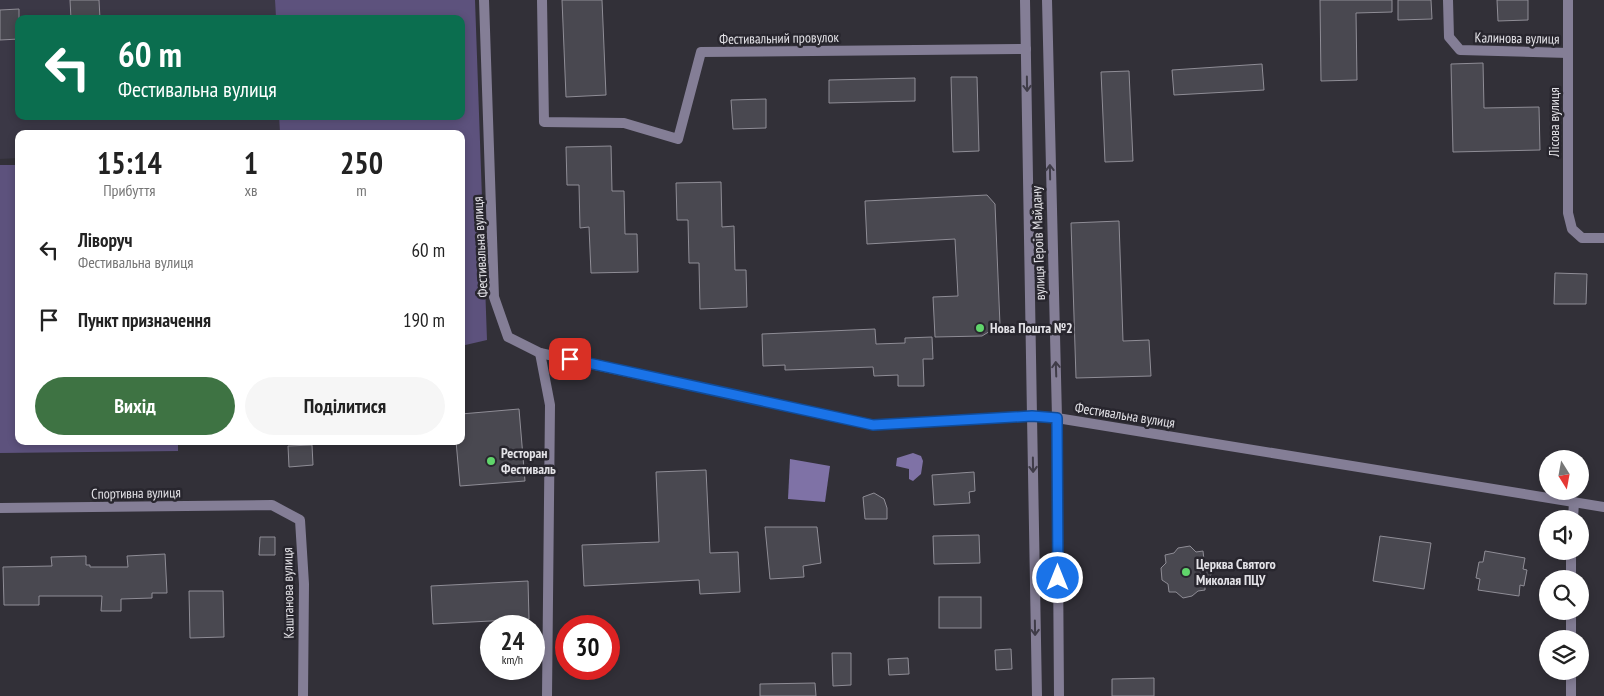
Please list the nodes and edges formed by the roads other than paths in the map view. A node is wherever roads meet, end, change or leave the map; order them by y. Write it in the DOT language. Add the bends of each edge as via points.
graph roads {
  1 [pos="484,0"];
  2 [pos="542,0"];
  3 [pos="1025,0"];
  4 [pos="1047,0"];
  5 [pos="1448,0"];
  6 [pos="1568,0"];
  7 [pos="1026,49"];
  8 [pos="1568,53"];
  9 [pos="1604,238"];
  10 [pos="540,353"];
  11 [pos="1032,416"];
  12 [pos="1057,418"];
  13 [pos="1574,502"];
  14 [pos="272,505"];
  15 [pos="1604,506"];
  16 [pos="0,508"];
  17 [pos="1574,510"];
  18 [pos="1571,680"];
  19 [pos="303,696"];
  20 [pos="548,696"];
  21 [pos="1036,696"];
  22 [pos="1059,696"];
  23 [pos="1571,696"];
  1 -- 10 [label="street, Фестивальна вулиця" via="494,297 508,337"];
  2 -- 7 [label="street, Фестивальний провулок" via="544,122 624,123 678,139 701,52"];
  3 -- 7 [label="street, вулиця Героїв Майдану"];
  12 -- 4 [label="street, вулиця Героїв Майдану, one-way"];
  5 -- 8 [label="street, Калинова вулиця" via="1449,37 1460,50"];
  6 -- 8 [label="street, Лісова вулиця"];
  7 -- 11 [label="street, вулиця Героїв Майдану, one-way"];
  8 -- 9 [label="street, Лісова вулиця" via="1568,213 1572,229 1582,238"];
  10 -- 11 [label="street, Фестивальна вулиця" via="873,425"];
  10 -- 20 [label="street" via="550,405"];
  11 -- 12 [label="street, Фестивальна вулиця"];
  11 -- 21 [label="street, вулиця Героїв Майдану, one-way"];
  12 -- 13 [label="street, Фестивальна вулиця"];
  12 -- 22 [label="street, вулиця Героїв Майдану"];
  13 -- 15 [label="street, Фестивальна вулиця"];
  13 -- 17 [label="street"];
  14 -- 16 [label="street, Спортивна вулиця"];
  14 -- 19 [label="street, Каштанова вулиця" via="300,520 304,584"];
  18 -- 23 [label="street"];
}
